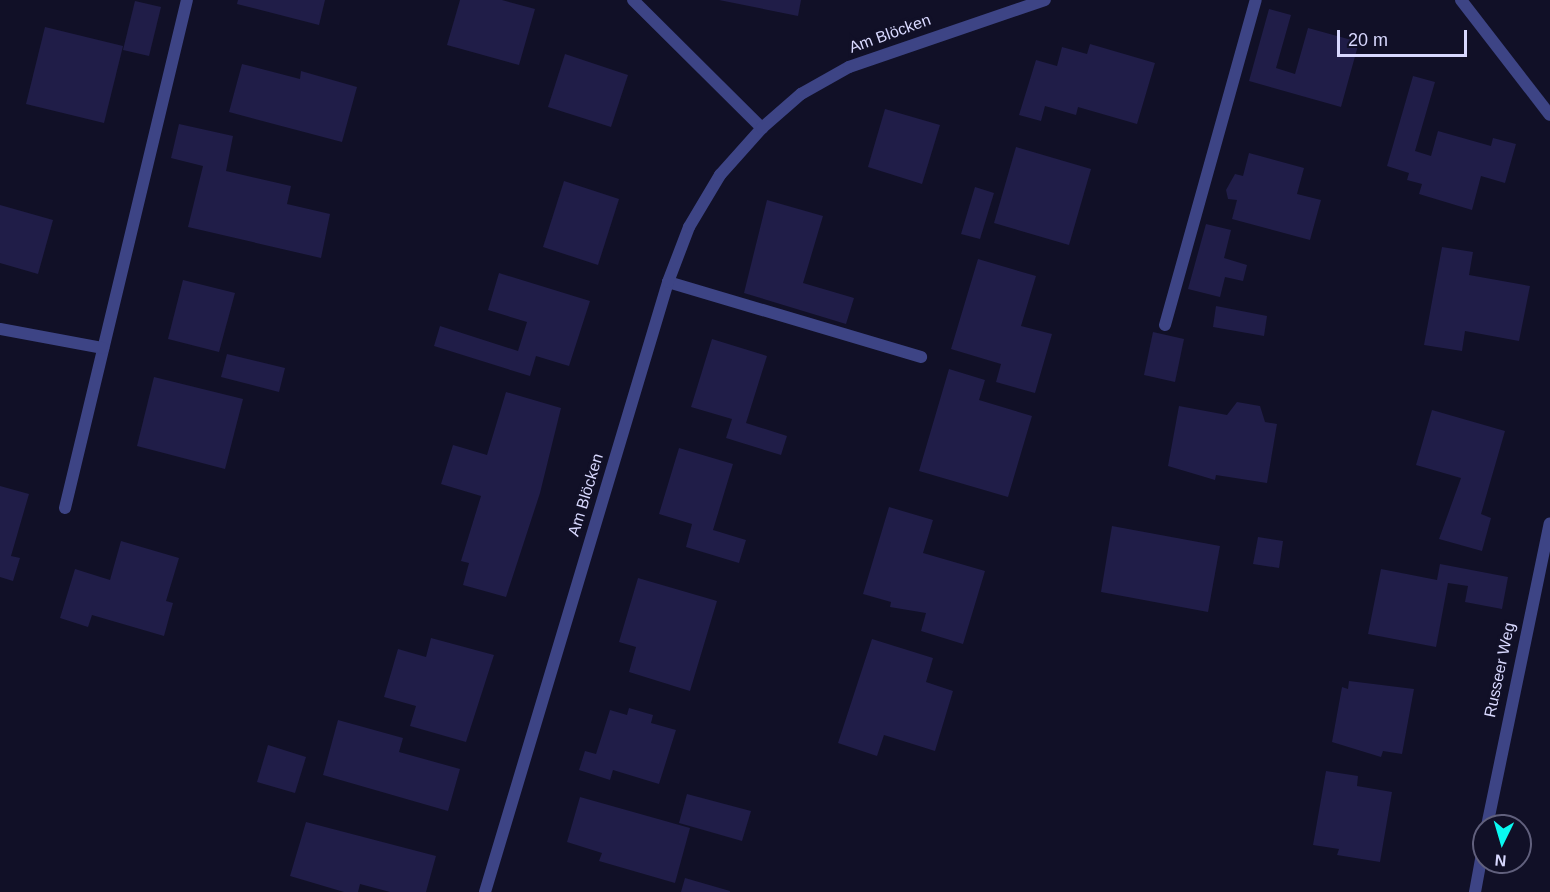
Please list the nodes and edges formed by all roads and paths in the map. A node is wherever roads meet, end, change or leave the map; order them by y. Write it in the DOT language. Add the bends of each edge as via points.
graph roads {
  1 [pos="187,0"];
  2 [pos="633,0"];
  3 [pos="1044,0"];
  4 [pos="1256,0"];
  5 [pos="1461,0"];
  6 [pos="1550,115"];
  7 [pos="762,128"];
  8 [pos="668,282"];
  9 [pos="1165,325"];
  10 [pos="0,329"];
  11 [pos="103,348"];
  12 [pos="921,357"];
  13 [pos="65,508"];
  14 [pos="1550,523"];
  15 [pos="1489,814"];
  16 [pos="1478,874"];
  17 [pos="485,892"];
  18 [pos="1475,892"];
  1 -- 11 [label="street"];
  2 -- 7 [label="street"];
  3 -- 7 [label="street, Am Blöcken" via="849,67 801,94"];
  4 -- 9 [label="street"];
  5 -- 6 [label="street"];
  7 -- 8 [label="street, Am Blöcken" via="720,175 689,227"];
  8 -- 12 [label="street"];
  8 -- 17 [label="street, Am Blöcken"];
  10 -- 11 [label="street"];
  11 -- 13 [label="street"];
  14 -- 15 [label="street, Russeer Weg"];
  16 -- 18 [label="street"];
}
